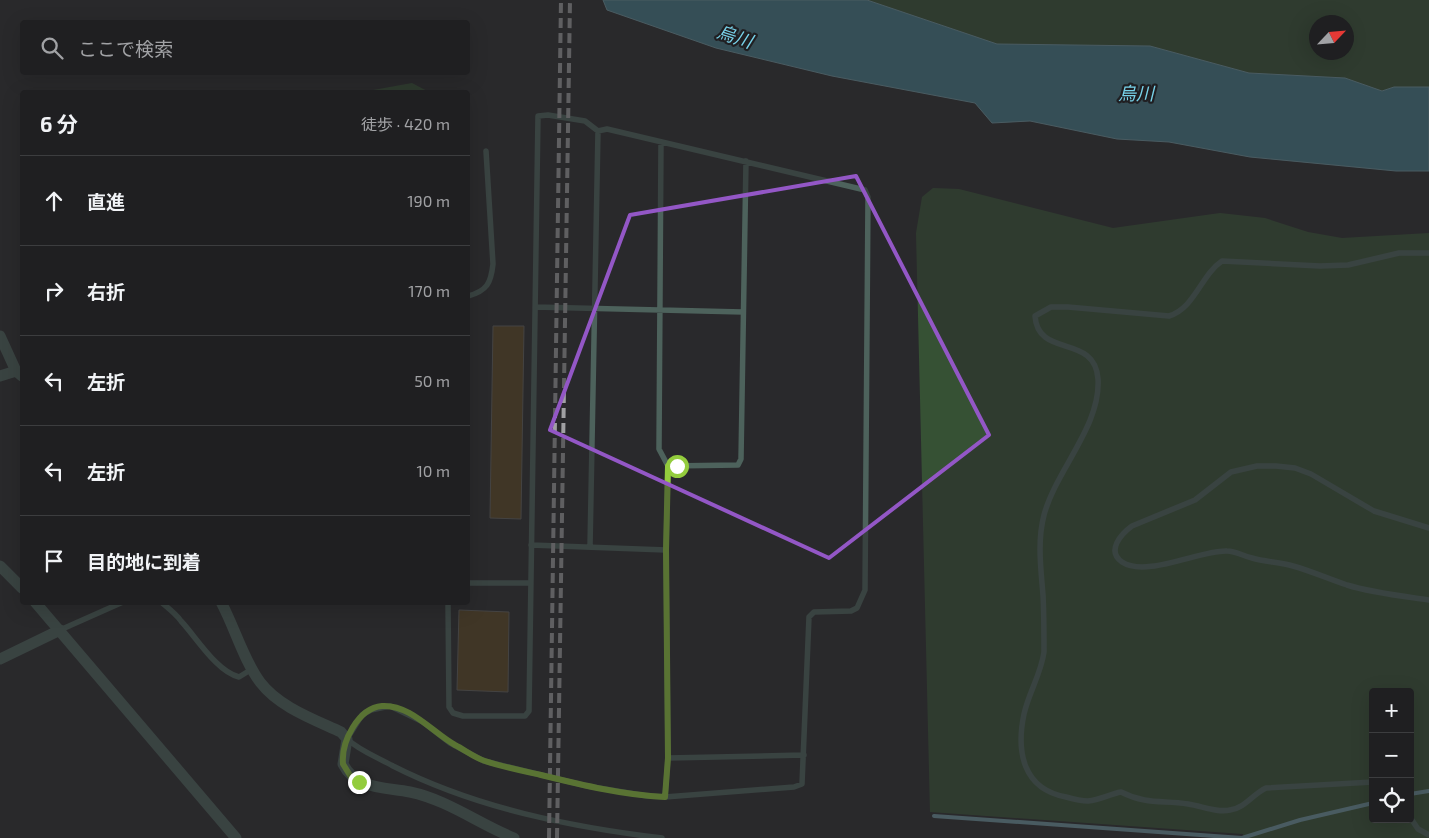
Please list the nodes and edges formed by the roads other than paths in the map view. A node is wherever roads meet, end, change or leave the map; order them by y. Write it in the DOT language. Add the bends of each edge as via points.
graph roads {
  1 [pos="598,131"];
  2 [pos="661,142"];
  3 [pos="486,151"];
  4 [pos="746,162"];
  5 [pos="1429,253"];
  6 [pos="470,295"];
  7 [pos="535,307"];
  8 [pos="595,310"];
  9 [pos="660,310"];
  10 [pos="743,312"];
  11 [pos="0,336"];
  12 [pos="19,374"];
  13 [pos="0,376"];
  14 [pos="668,466"];
  15 [pos="1429,528"];
  16 [pos="532,545"];
  17 [pos="590,547"];
  18 [pos="666,550"];
  19 [pos="0,566"];
  20 [pos="470,583"];
  21 [pos="531,583"];
  22 [pos="20,586"];
  23 [pos="1429,600"];
  24 [pos="38,605"];
  25 [pos="116,605"];
  26 [pos="164,605"];
  27 [pos="222,605"];
  28 [pos="448,605"];
  29 [pos="60,630"];
  30 [pos="0,659"];
  31 [pos="252,669"];
  32 [pos="347,739"];
  33 [pos="804,755"];
  34 [pos="668,758"];
  35 [pos="1369,782"];
  36 [pos="665,797"];
  37 [pos="1414,823"];
  38 [pos="1429,836"];
  39 [pos="236,838"];
  40 [pos="514,838"];
  41 [pos="662,838"];
  1 -- 2 [label="lane" via="607,129"];
  1 -- 7 [label="lane" via="585,120 538,116"];
  1 -- 8 [label="lane"];
  2 -- 4 [label="lane"];
  2 -- 9 [label="lane"];
  3 -- 6 [label="lane" via="493,264 491,281 481,291"];
  4 -- 10 [label="lane"];
  4 -- 33 [label="lane" via="857,187 865,190 868,197 865,590 857,608 851,611 814,612 809,617"];
  5 -- 35 [label="lane" via="1399,253 1348,265 1222,262 1214,267 1184,308 1169,316 1051,307 1035,316 1040,334 1048,341 1078,349 1092,359 1097,368 1099,398 1044,516 1040,540 1044,652 1041,670 1024,713 1020,746 1028,772 1050,794 1068,798 1086,801 1121,792 1140,801 1229,810 1238,808 1266,788"];
  7 -- 8 [label="lane"];
  7 -- 16 [label="lane"];
  8 -- 9 [label="lane"];
  8 -- 17 [label="lane"];
  9 -- 10 [label="lane"];
  9 -- 14 [label="lane" via="659,449"];
  10 -- 14 [label="lane" via="741,459 738,465"];
  11 -- 12 [label="street"];
  12 -- 13 [label="street"];
  14 -- 18 [label="lane"];
  15 -- 23 [label="lane" via="1374,511 1295,468 1257,466 1231,472 1195,500 1132,526 1116,542 1115,551 1124,564 1145,566 1164,565 1224,551 1235,552 1291,565 1364,589"];
  16 -- 17 [label="lane"];
  16 -- 21 [label="lane"];
  17 -- 18 [label="lane"];
  18 -- 34 [label="lane"];
  19 -- 22 [label="street"];
  20 -- 21 [label="lane"];
  21 -- 28 [label="lane" via="529,711 525,716 463,716 453,713 448,707"];
  24 -- 29 [label="street"];
  25 -- 29 [label="lane"];
  26 -- 31 [label="lane" via="230,675 239,677"];
  27 -- 31 [label="street"];
  29 -- 30 [label="street"];
  29 -- 39 [label="street"];
  31 -- 32 [label="street" via="266,689 282,702 341,732"];
  32 -- 36 [label="lane" via="362,715 390,706 423,722 450,743 484,761 587,786"];
  32 -- 40 [label="street" via="343,764 351,777 359,782 411,792 447,804"];
  32 -- 41 [label="lane" via="356,747 410,774 472,798 527,814"];
  33 -- 34 [label="lane"];
  33 -- 36 [label="lane" via="802,784 794,787"];
  34 -- 36 [label="lane"];
  37 -- 38 [label="lane"];
}
